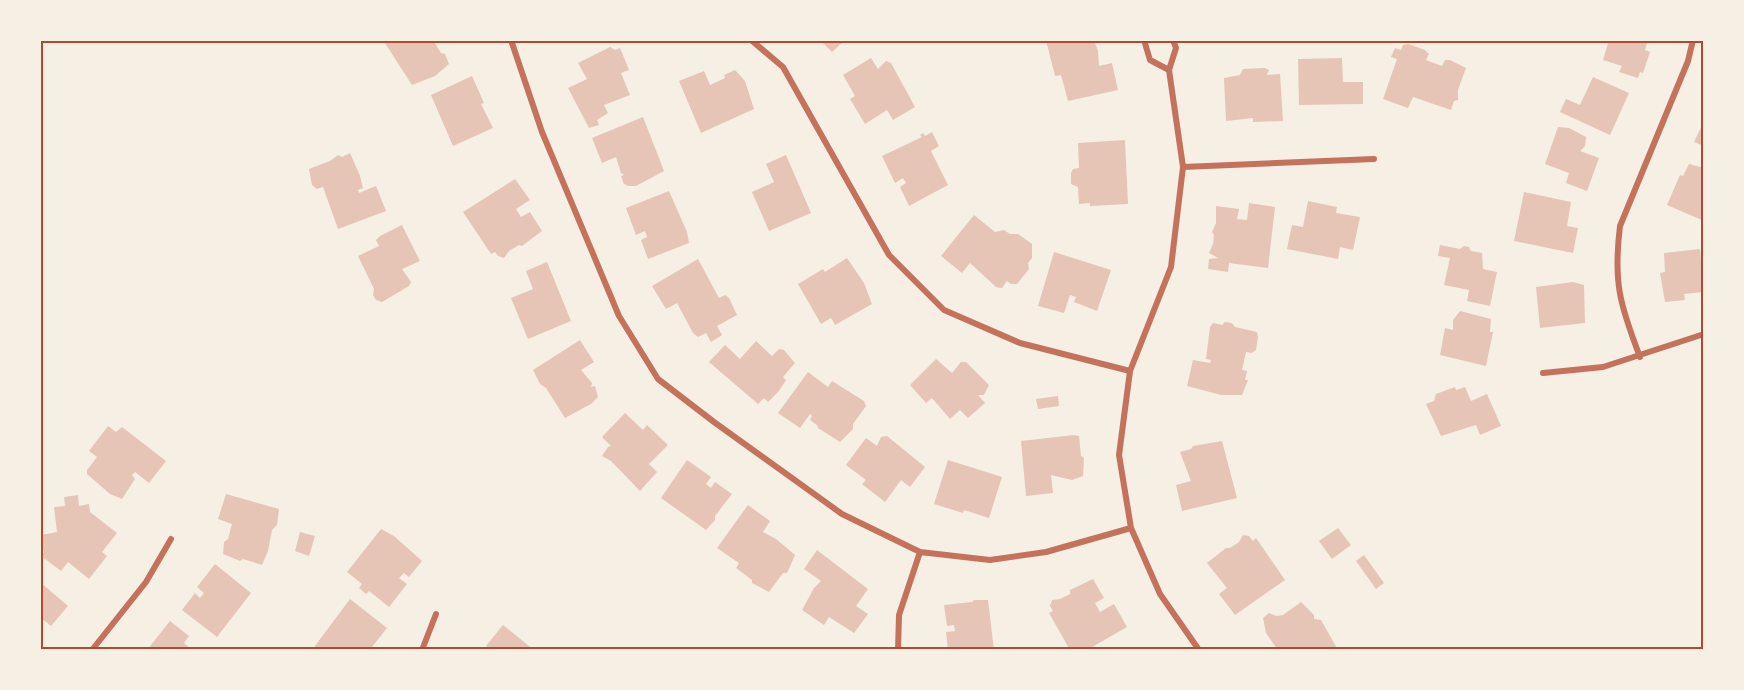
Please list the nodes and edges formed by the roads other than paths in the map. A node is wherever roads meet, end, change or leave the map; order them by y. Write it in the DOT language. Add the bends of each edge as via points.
graph roads {
  1 [pos="521,40"];
  2 [pos="751,40"];
  3 [pos="1144,40"];
  4 [pos="1173,40"];
  5 [pos="1693,40"];
  6 [pos="512,42"];
  7 [pos="1169,70"];
  8 [pos="1374,159"];
  9 [pos="1183,167"];
  10 [pos="1704,334"];
  11 [pos="1640,357"];
  12 [pos="1130,371"];
  13 [pos="1543,373"];
  14 [pos="1131,528"];
  15 [pos="171,539"];
  16 [pos="920,552"];
  17 [pos="436,614"];
  18 [pos="92,650"];
  19 [pos="422,650"];
  20 [pos="898,650"];
  21 [pos="1199,650"];
  1 -- 6 [label="street"];
  2 -- 12 [label="street" via="783,67 889,255 944,310 1020,343"];
  3 -- 7 [label="street" via="1150,60"];
  4 -- 7 [label="street" via="1176,48"];
  5 -- 11 [label="street" via="1688,61 1620,226 1616,254 1620,306"];
  6 -- 16 [label="street" via="542,132 619,316 658,379 842,514"];
  7 -- 9 [label="street"];
  8 -- 9 [label="street"];
  9 -- 12 [label="street" via="1171,267"];
  10 -- 11 [label="street"];
  11 -- 13 [label="street" via="1582,371"];
  12 -- 14 [label="street" via="1119,455"];
  14 -- 16 [label="street" via="1046,552 990,560"];
  14 -- 21 [label="street" via="1160,594"];
  15 -- 18 [label="street" via="146,582"];
  16 -- 20 [label="street" via="900,615"];
  17 -- 19 [label="street"];
}
